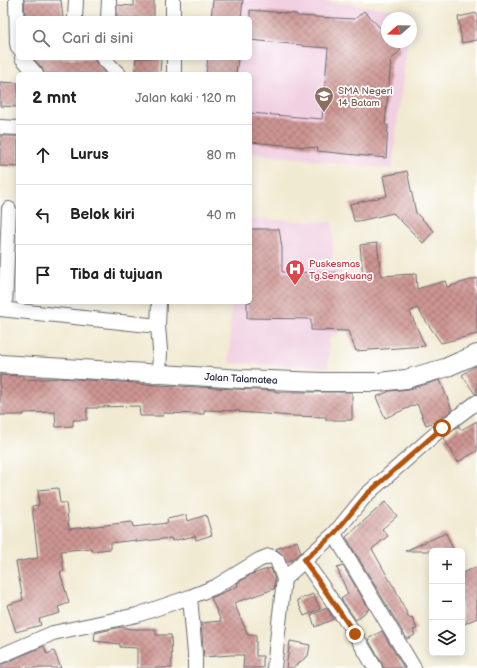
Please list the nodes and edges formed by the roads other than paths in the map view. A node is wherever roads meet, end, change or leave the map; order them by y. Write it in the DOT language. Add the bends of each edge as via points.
graph roads {
  1 [pos="16,0"];
  2 [pos="76,0"];
  3 [pos="109,0"];
  4 [pos="173,0"];
  5 [pos="16,16"];
  6 [pos="75,16"];
  7 [pos="108,16"];
  8 [pos="173,16"];
  9 [pos="24,60"];
  10 [pos="106,60"];
  11 [pos="174,60"];
  12 [pos="34,72"];
  13 [pos="116,72"];
  14 [pos="174,72"];
  15 [pos="0,127"];
  16 [pos="16,128"];
  17 [pos="9,207"];
  18 [pos="159,304"];
  19 [pos="3,309"];
  20 [pos="158,326"];
  21 [pos="477,354"];
  22 [pos="0,364"];
  23 [pos="159,374"];
  24 [pos="477,402"];
  25 [pos="334,534"];
  26 [pos="304,560"];
  27 [pos="284,579"];
  28 [pos="190,597"];
  29 [pos="0,656"];
  30 [pos="195,668"];
  31 [pos="274,668"];
  32 [pos="375,668"];
  33 [pos="414,668"];
  1 -- 5 [label="street"];
  2 -- 6 [label="street"];
  3 -- 7 [label="street"];
  4 -- 8 [label="street"];
  9 -- 12 [label="street"];
  10 -- 13 [label="street"];
  11 -- 14 [label="street"];
  15 -- 16 [label="street"];
  17 -- 19 [label="street"];
  18 -- 20 [label="street"];
  19 -- 20 [label="street"];
  20 -- 23 [label="street"];
  21 -- 23 [label="street, Jalan Talamatea" via="445,368 406,379 378,382 314,382"];
  22 -- 23 [label="street, Jalan Talamatea"];
  24 -- 25 [label="street" via="442,428 366,495"];
  25 -- 26 [label="street"];
  25 -- 33 [label="street"];
  26 -- 27 [label="street"];
  26 -- 32 [label="street"];
  27 -- 28 [label="street" via="277,560 269,556 215,587"];
  27 -- 31 [label="street"];
  28 -- 29 [label="street" via="137,615 53,634"];
  28 -- 30 [label="street"];
}
